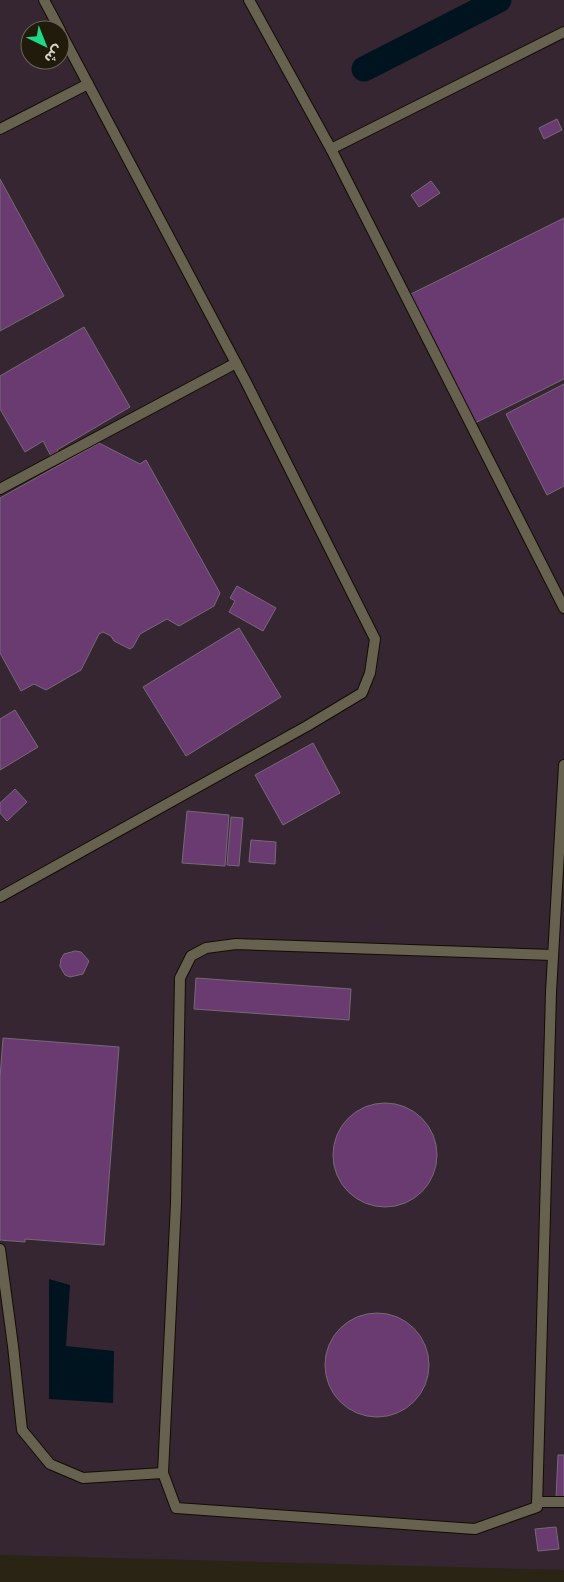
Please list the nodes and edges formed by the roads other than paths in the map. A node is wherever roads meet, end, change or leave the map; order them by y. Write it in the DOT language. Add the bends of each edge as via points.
graph roads {
  1 [pos="44,0"];
  2 [pos="249,0"];
  3 [pos="55,20"];
  4 [pos="564,32"];
  5 [pos="70,49"];
  6 [pos="88,84"];
  7 [pos="0,129"];
  8 [pos="332,149"];
  9 [pos="236,363"];
  10 [pos="0,489"];
  11 [pos="564,608"];
  12 [pos="564,765"];
  13 [pos="0,897"];
  14 [pos="554,955"];
  15 [pos="0,1249"];
  16 [pos="163,1472"];
  17 [pos="537,1502"];
  18 [pos="564,1502"];
  1 -- 3 [label="lane"];
  2 -- 8 [label="lane"];
  4 -- 8 [label="lane"];
  5 -- 6 [label="lane"];
  6 -- 7 [label="lane"];
  6 -- 9 [label="lane"];
  8 -- 11 [label="lane"];
  9 -- 10 [label="lane"];
  9 -- 13 [label="lane" via="375,639 370,673 362,693"];
  12 -- 14 [label="lane"];
  14 -- 16 [label="lane" via="236,944 206,948 191,956 180,978 176,1203"];
  14 -- 17 [label="lane"];
  15 -- 16 [label="lane" via="22,1430 50,1464 83,1478"];
  16 -- 17 [label="lane" via="176,1508 474,1529 537,1507"];
  17 -- 18 [label="lane"];
}
